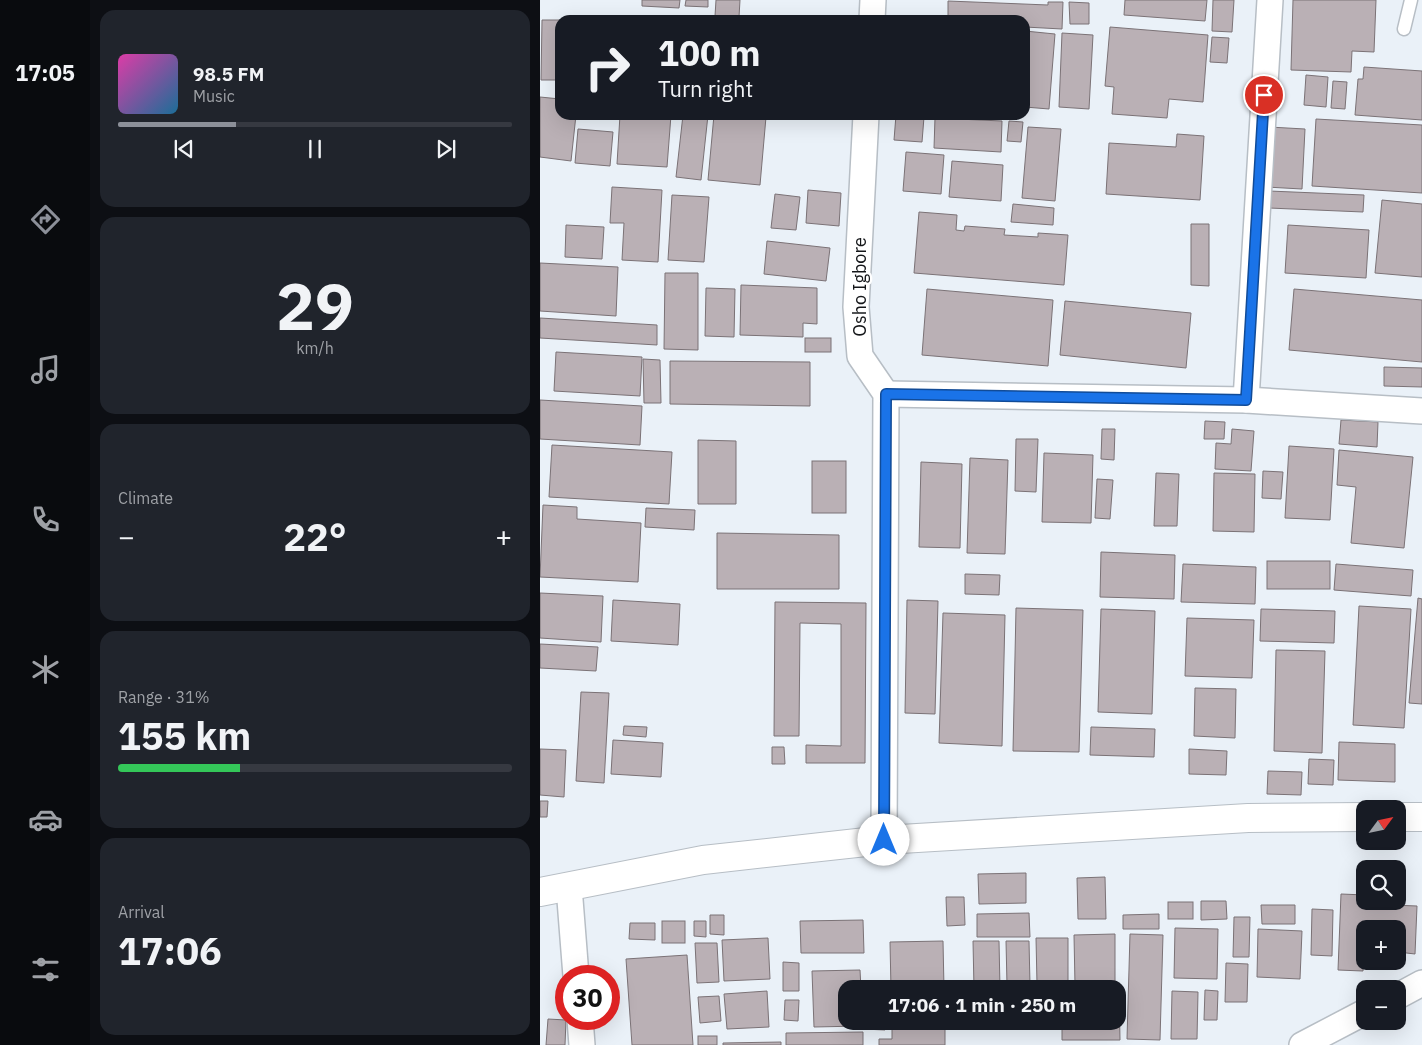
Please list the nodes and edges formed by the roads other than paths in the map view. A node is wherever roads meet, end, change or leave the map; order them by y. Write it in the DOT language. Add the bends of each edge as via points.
graph roads {
  1 [pos="873,0"];
  2 [pos="1270,0"];
  3 [pos="1411,0"];
  4 [pos="872,15"];
  5 [pos="1404,29"];
  6 [pos="866,120"];
  7 [pos="886,394"];
  8 [pos="1246,400"];
  9 [pos="1422,411"];
  10 [pos="1422,816"];
  11 [pos="1356,817"];
  12 [pos="1406,817"];
  13 [pos="884,840"];
  14 [pos="569,887"];
  15 [pos="540,892"];
  16 [pos="575,965"];
  17 [pos="1422,983"];
  18 [pos="1406,992"];
  19 [pos="1356,1017"];
  20 [pos="581,1030"];
  21 [pos="582,1045"];
  22 [pos="1302,1045"];
  1 -- 4 [label="street"];
  2 -- 8 [label="street"];
  3 -- 5 [label="lane"];
  6 -- 7 [label="street, Osho Igbore" via="856,306 860,356"];
  7 -- 8 [label="street"];
  7 -- 13 [label="street"];
  8 -- 9 [label="street"];
  10 -- 12 [label="main road"];
  11 -- 13 [label="main road" via="1248,818"];
  13 -- 14 [label="main road" via="703,860"];
  14 -- 15 [label="main road"];
  14 -- 16 [label="street"];
  17 -- 18 [label="street"];
  19 -- 22 [label="street"];
  20 -- 21 [label="street"];
}
